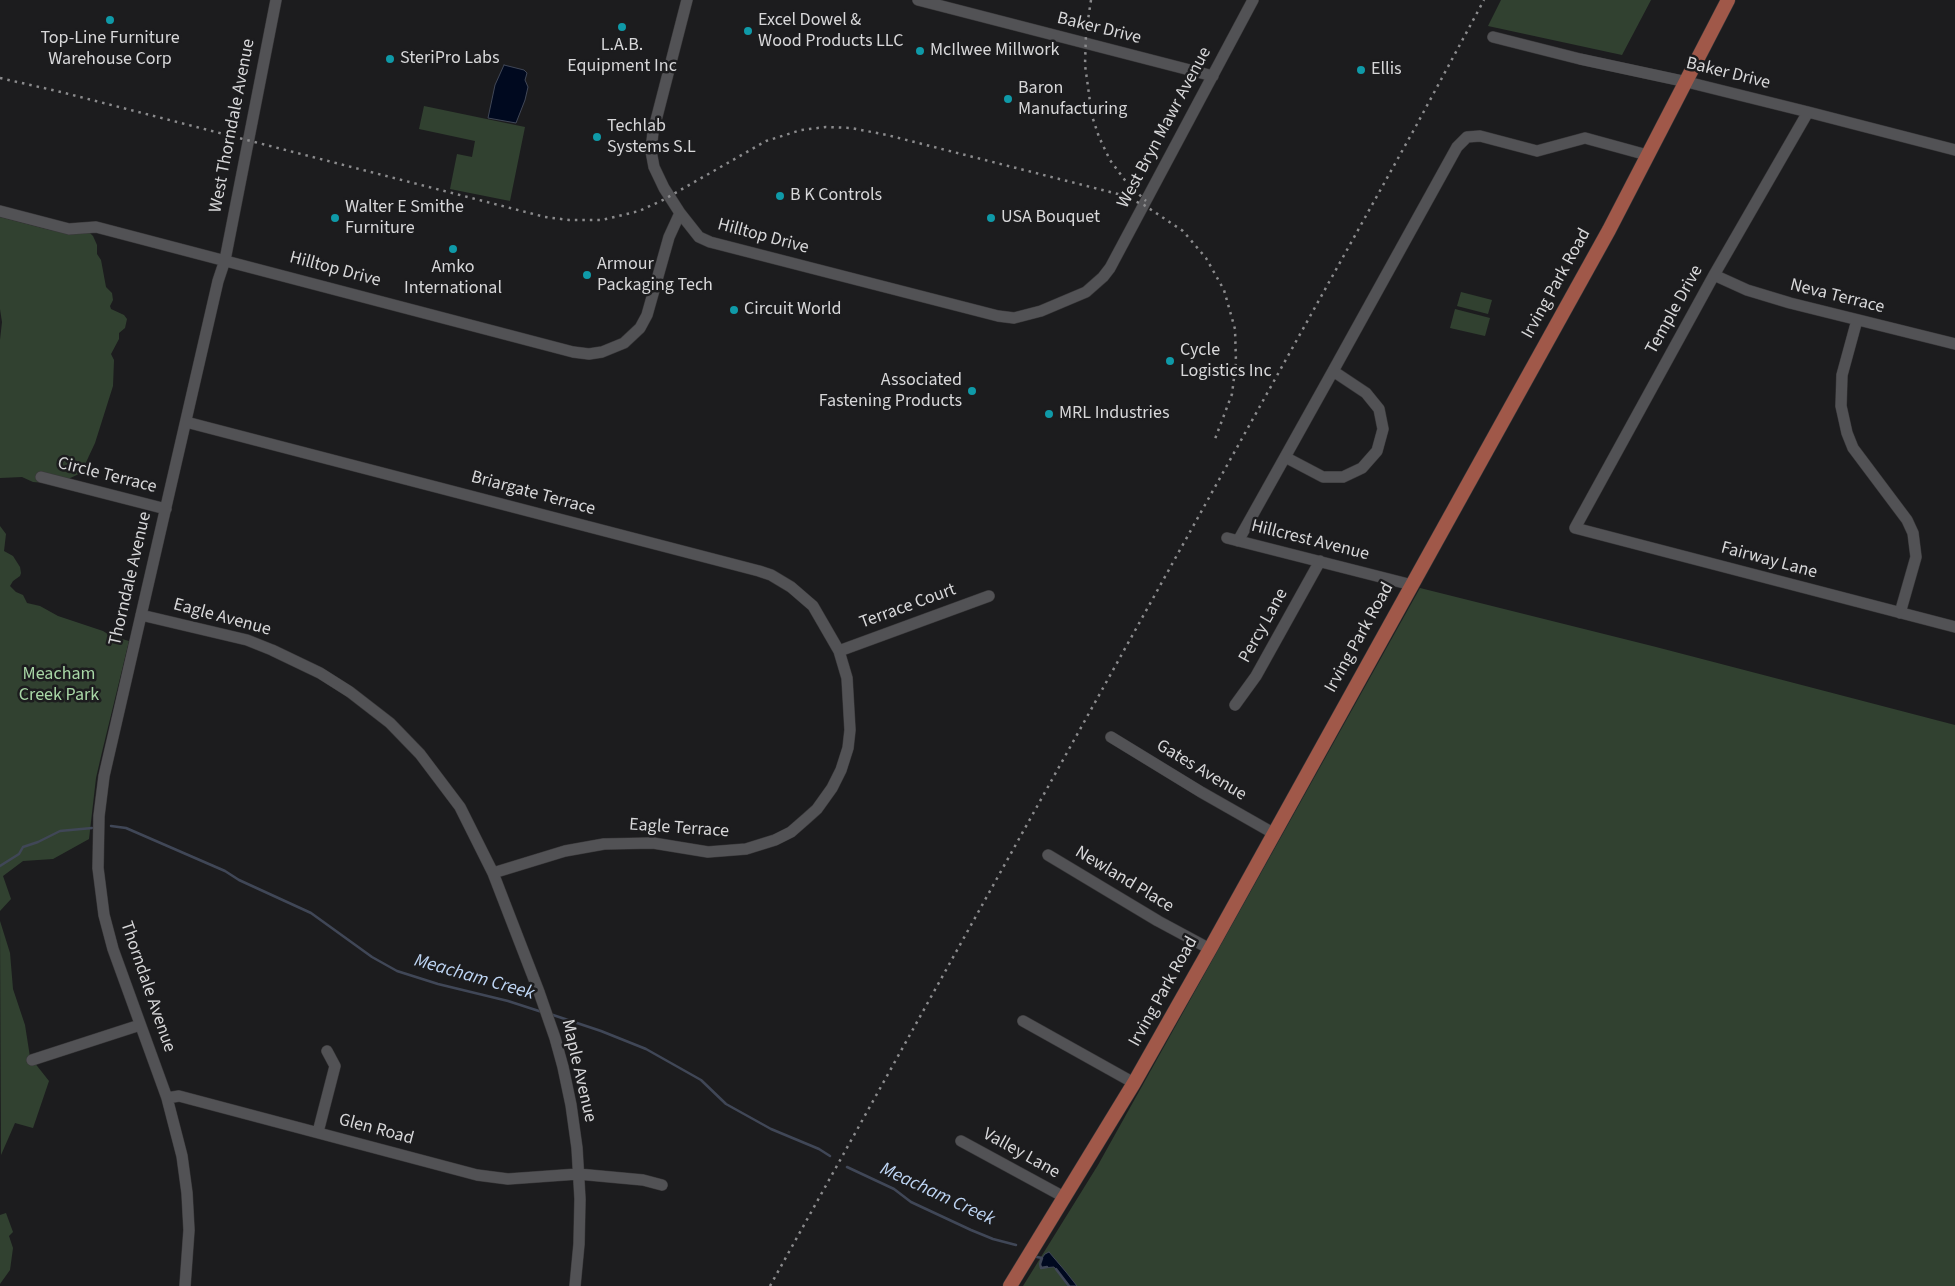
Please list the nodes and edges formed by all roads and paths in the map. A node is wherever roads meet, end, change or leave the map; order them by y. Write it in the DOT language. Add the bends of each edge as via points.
graph roads {
  1 [pos="276,0"];
  2 [pos="687,0"];
  3 [pos="918,0"];
  4 [pos="1253,0"];
  5 [pos="1728,0"];
  6 [pos="1492,37"];
  7 [pos="1213,76"];
  8 [pos="1687,82"];
  9 [pos="1808,112"];
  10 [pos="1955,150"];
  11 [pos="1647,155"];
  12 [pos="0,211"];
  13 [pos="680,213"];
  14 [pos="225,260"];
  15 [pos="1714,275"];
  16 [pos="1030,315"];
  17 [pos="1856,320"];
  18 [pos="1955,344"];
  19 [pos="1332,371"];
  20 [pos="186,422"];
  21 [pos="1285,457"];
  22 [pos="41,477"];
  23 [pos="166,509"];
  24 [pos="1575,528"];
  25 [pos="1320,561"];
  26 [pos="1412,585"];
  27 [pos="988,596"];
  28 [pos="1900,613"];
  29 [pos="141,615"];
  30 [pos="1955,627"];
  31 [pos="839,651"];
  32 [pos="1235,705"];
  33 [pos="1111,737"];
  34 [pos="1274,833"];
  35 [pos="775,840"];
  36 [pos="1048,855"];
  37 [pos="493,873"];
  38 [pos="1210,949"];
  39 [pos="1024,1021"];
  40 [pos="140,1025"];
  41 [pos="327,1051"];
  42 [pos="32,1060"];
  43 [pos="1134,1083"];
  44 [pos="168,1098"];
  45 [pos="318,1132"];
  46 [pos="961,1141"];
  47 [pos="578,1174"];
  48 [pos="662,1185"];
  49 [pos="1064,1198"];
  50 [pos="185,1286"];
  51 [pos="575,1286"];
  52 [pos="1010,1286"];
  1 -- 14 [label="street, West Thorndale Avenue"];
  2 -- 13 [label="street" via="651,151 657,174"];
  3 -- 7 [label="street, Baker Drive"];
  4 -- 7 [label="street, West Bryn Mawr Avenue"];
  5 -- 8 [label="main road, Irving Park Road"];
  6 -- 8 [label="street, Baker Drive"];
  7 -- 16 [label="street, West Bryn Mawr Avenue" via="1110,268 1086,292"];
  8 -- 9 [label="street, Baker Drive"];
  8 -- 11 [label="main road, Irving Park Road"];
  9 -- 10 [label="street, Baker Drive"];
  9 -- 15 [label="street, Temple Drive"];
  11 -- 19 [label="street" via="1585,138 1536,151 1480,136 1467,137 1457,147"];
  11 -- 26 [label="main road, Irving Park Road" via="1604,239"];
  12 -- 14 [label="street, Hilltop Drive" via="69,229 96,227"];
  13 -- 14 [label="street, Hilltop Drive" via="669,237 647,315 640,328 624,343 589,354"];
  13 -- 16 [label="street, Hilltop Drive" via="699,237 710,242 998,316"];
  14 -- 20 [label="street, Thorndale Avenue"];
  15 -- 17 [label="street, Neva Terrace" via="1772,298"];
  15 -- 24 [label="street, Temple Drive"];
  17 -- 18 [label="street, Neva Terrace"];
  17 -- 28 [label="street" via="1842,375 1842,413 1853,448 1907,520 1913,533 1916,557"];
  19 -- 21 [label="street"];
  19 -- 21 [label="street" via="1366,393 1379,409 1383,429 1377,451 1362,468 1343,477 1323,477"];
  20 -- 23 [label="street, Thorndale Avenue"];
  20 -- 31 [label="street, Briargate Terrace" via="759,571 791,586 813,606"];
  21 -- 25 [label="street, Hillcrest Avenue" via="1233,539"];
  22 -- 23 [label="street, Circle Terrace"];
  23 -- 29 [label="street, Thorndale Avenue"];
  24 -- 28 [label="street, Fairway Lane"];
  25 -- 26 [label="street, Hillcrest Avenue"];
  25 -- 32 [label="street, Percy Lane" via="1256,676"];
  26 -- 34 [label="main road, Irving Park Road"];
  27 -- 31 [label="street, Terrace Court"];
  28 -- 30 [label="street, Fairway Lane"];
  29 -- 37 [label="street, Eagle Avenue" via="264,646 320,673 350,692 390,724 439,778 460,807"];
  29 -- 40 [label="street, Thorndale Avenue" via="104,776 98,840 104,915 112,949"];
  31 -- 35 [label="street, Briargate Terrace" via="847,678 851,722 848,748 832,788 817,809"];
  33 -- 34 [label="street, Gates Avenue"];
  34 -- 38 [label="main road, Irving Park Road"];
  35 -- 37 [label="street, Eagle Terrace" via="746,849 719,852 654,843 604,844 565,851"];
  36 -- 38 [label="street, Newland Place"];
  37 -- 47 [label="street, Maple Avenue" via="548,1016 563,1067 571,1105"];
  38 -- 43 [label="main road, Irving Park Road"];
  39 -- 43 [label="street"];
  40 -- 42 [label="street"];
  40 -- 44 [label="street, Thorndale Avenue"];
  41 -- 45 [label="street" via="335,1066"];
  43 -- 49 [label="main road, Irving Park Road"];
  44 -- 45 [label="street, Glen Road" via="179,1096"];
  44 -- 50 [label="street, Thorndale Avenue" via="187,1193 189,1230"];
  45 -- 47 [label="street, Glen Road" via="477,1175 508,1180"];
  46 -- 49 [label="street, Valley Lane"];
  47 -- 48 [label="street, Glen Road"];
  47 -- 51 [label="street, Maple Avenue" via="579,1244"];
  49 -- 52 [label="main road, Irving Park Road"];
}
